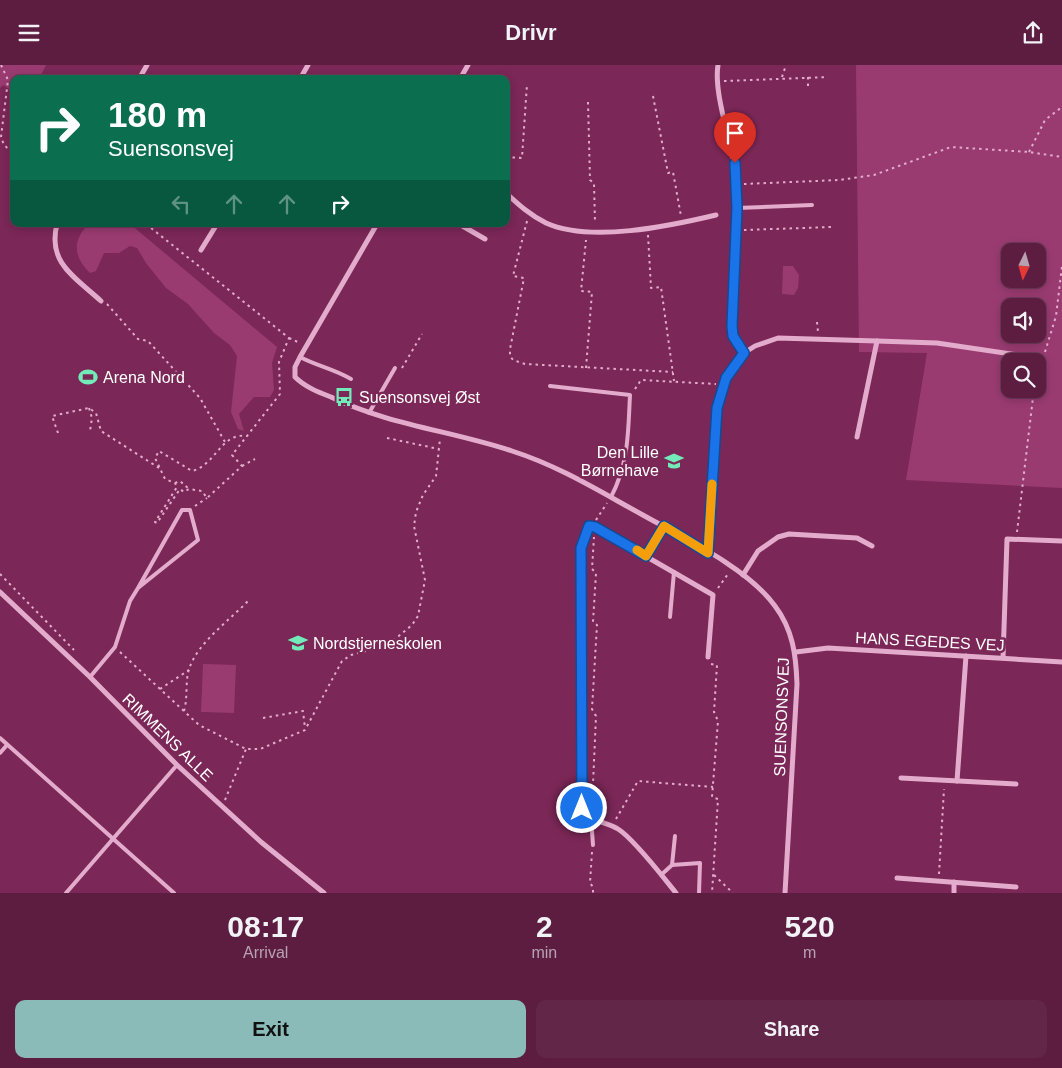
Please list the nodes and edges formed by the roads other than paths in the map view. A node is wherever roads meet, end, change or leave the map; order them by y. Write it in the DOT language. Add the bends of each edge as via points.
graph roads {
  1 [pos="718,65"];
  2 [pos="510,197"];
  3 [pos="812,205"];
  4 [pos="737,208"];
  5 [pos="716,215"];
  6 [pos="57,227"];
  7 [pos="215,227"];
  8 [pos="375,227"];
  9 [pos="464,227"];
  10 [pos="486,239"];
  11 [pos="201,250"];
  12 [pos="101,301"];
  13 [pos="878,341"];
  14 [pos="744,353"];
  15 [pos="1010,353"];
  16 [pos="300,357"];
  17 [pos="395,368"];
  18 [pos="351,379"];
  19 [pos="550,385"];
  20 [pos="369,413"];
  21 [pos="857,437"];
  22 [pos="611,497"];
  23 [pos="664,526"];
  24 [pos="1062,541"];
  25 [pos="872,546"];
  26 [pos="708,553"];
  27 [pos="646,556"];
  28 [pos="674,572"];
  29 [pos="743,575"];
  30 [pos="138,588"];
  31 [pos="0,592"];
  32 [pos="670,617"];
  33 [pos="796,652"];
  34 [pos="966,656"];
  35 [pos="708,657"];
  36 [pos="1003,658"];
  37 [pos="1062,662"];
  38 [pos="90,677"];
  39 [pos="0,738"];
  40 [pos="7,745"];
  41 [pos="0,753"];
  42 [pos="177,765"];
  43 [pos="902,778"];
  44 [pos="957,781"];
  45 [pos="1016,784"];
  46 [pos="591,818"];
  47 [pos="674,836"];
  48 [pos="114,838"];
  49 [pos="592,845"];
  50 [pos="672,865"];
  51 [pos="660,875"];
  52 [pos="896,878"];
  53 [pos="954,882"];
  54 [pos="1016,887"];
  55 [pos="66,893"];
  56 [pos="174,893"];
  57 [pos="324,893"];
  58 [pos="676,893"];
  59 [pos="699,893"];
  60 [pos="785,893"];
  61 [pos="954,893"];
  1 -- 4 [label="street" via="717,81 734,157"];
  2 -- 5 [label="street" via="529,214 559,227 587,232 683,223"];
  3 -- 4 [label="lane"];
  4 -- 14 [label="street" via="732,326 733,336"];
  6 -- 12 [label="street" via="58,262"];
  7 -- 11 [label="street"];
  8 -- 16 [label="street"];
  9 -- 10 [label="street"];
  13 -- 14 [label="street" via="778,338"];
  13 -- 15 [label="street" via="937,343"];
  13 -- 21 [label="street"];
  14 -- 26 [label="street" via="724,384 717,408"];
  16 -- 18 [label="lane"];
  16 -- 20 [label="street, SUENSONSVEJ" via="295,377 310,388"];
  17 -- 20 [label="lane"];
  19 -- 22 [label="lane" via="630,395 626,463"];
  20 -- 22 [label="street, SUENSONSVEJ" via="513,451 578,478"];
  22 -- 23 [label="street, SUENSONSVEJ"];
  23 -- 26 [label="street, SUENSONSVEJ"];
  23 -- 27 [label="lane"];
  24 -- 36 [label="street" via="1007,539"];
  25 -- 29 [label="street" via="857,539 790,534 778,537 758,551"];
  26 -- 29 [label="street, SUENSONSVEJ"];
  27 -- 28 [label="street"];
  27 -- 46 [label="street" via="589,526 581,548 582,808"];
  28 -- 32 [label="lane"];
  28 -- 35 [label="street" via="713,595"];
  29 -- 33 [label="street, SUENSONSVEJ" via="775,605"];
  30 -- 30 [label="lane" via="198,540 190,510 182,510"];
  30 -- 38 [label="lane" via="130,601 115,647"];
  31 -- 38 [label="street, RIMMENS ALLE"];
  33 -- 34 [label="street, HANS EGEDES VEJ" via="828,648"];
  33 -- 60 [label="street, SUENSONSVEJ"];
  34 -- 36 [label="street, HANS EGEDES VEJ"];
  34 -- 44 [label="street"];
  36 -- 37 [label="street, HANS EGEDES VEJ"];
  38 -- 42 [label="street, RIMMENS ALLE"];
  39 -- 40 [label="lane"];
  40 -- 41 [label="lane"];
  40 -- 48 [label="lane"];
  42 -- 48 [label="lane"];
  42 -- 57 [label="street, RIMMENS ALLE" via="261,842"];
  43 -- 44 [label="street"];
  44 -- 45 [label="street"];
  46 -- 49 [label="lane"];
  46 -- 51 [label="street" via="620,830"];
  47 -- 50 [label="lane"];
  48 -- 55 [label="lane"];
  48 -- 56 [label="lane"];
  50 -- 51 [label="lane"];
  50 -- 59 [label="lane" via="700,863"];
  51 -- 58 [label="street"];
  52 -- 53 [label="street"];
  53 -- 54 [label="street"];
  53 -- 61 [label="street"];
}
